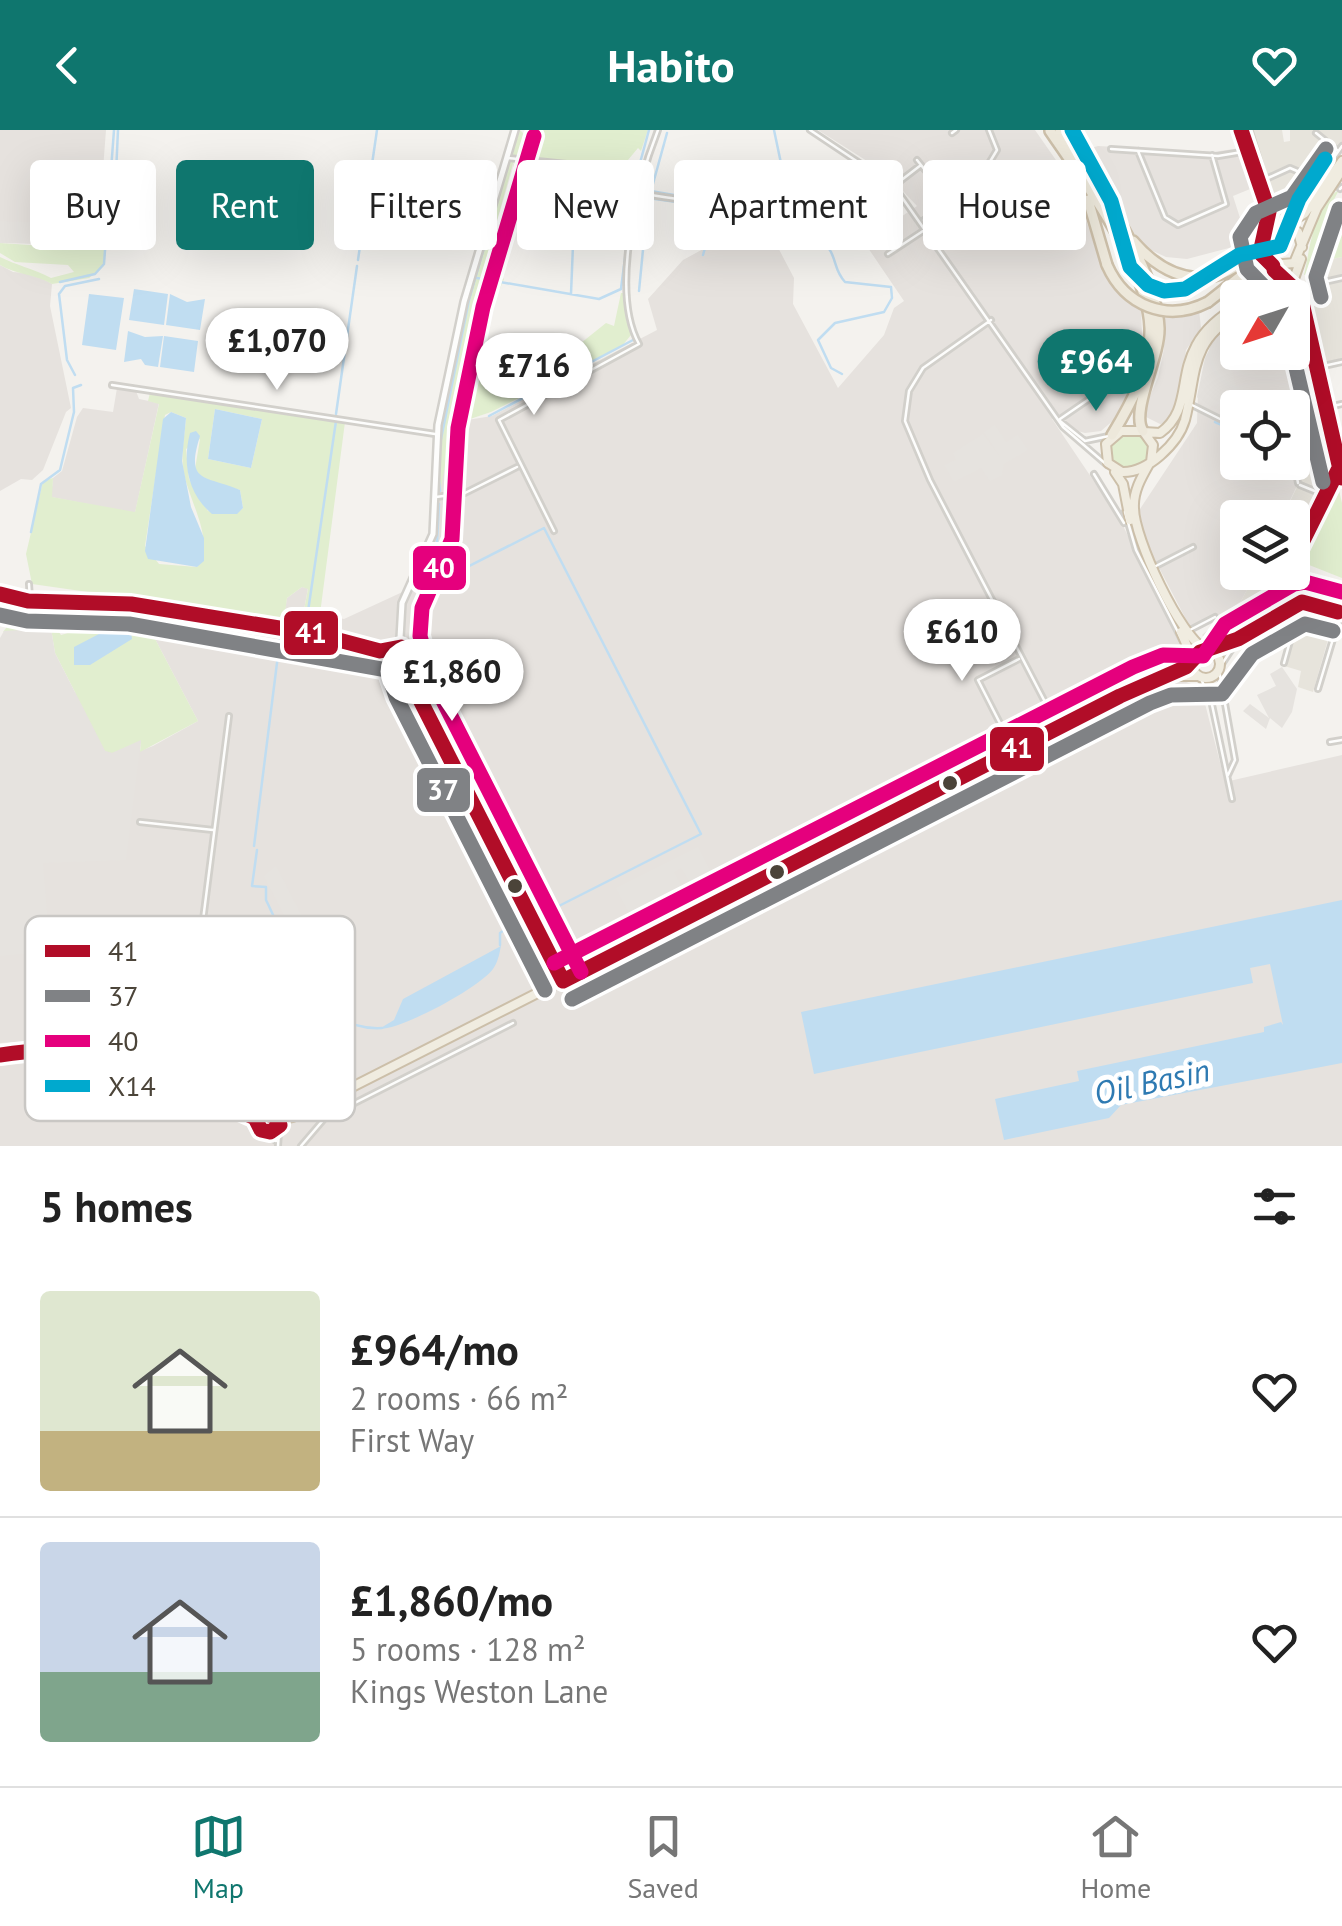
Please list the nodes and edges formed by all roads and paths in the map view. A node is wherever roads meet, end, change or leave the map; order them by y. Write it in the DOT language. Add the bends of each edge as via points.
graph roads {
  1 [pos="514,130"];
  2 [pos="658,130"];
  3 [pos="810,130"];
  4 [pos="990,130"];
  5 [pos="1061,130"];
  6 [pos="1050,131"];
  7 [pos="1246,133"];
  8 [pos="1316,133"];
  9 [pos="1340,148"];
  10 [pos="1111,150"];
  11 [pos="1244,150"];
  12 [pos="1138,151"];
  13 [pos="1254,154"];
  14 [pos="1212,155"];
  15 [pos="506,157"];
  16 [pos="533,160"];
  17 [pos="648,160"];
  18 [pos="855,160"];
  19 [pos="1342,162"];
  20 [pos="923,169"];
  21 [pos="1342,170"];
  22 [pos="903,178"];
  23 [pos="1262,181"];
  24 [pos="903,197"];
  25 [pos="1102,198"];
  26 [pos="922,221"];
  27 [pos="1285,224"];
  28 [pos="923,231"];
  29 [pos="1263,233"];
  30 [pos="1259,244"];
  31 [pos="631,250"];
  32 [pos="942,250"];
  33 [pos="1302,250"];
  34 [pos="888,254"];
  35 [pos="1272,266"];
  36 [pos="1295,276"];
  37 [pos="1342,278"];
  38 [pos="1274,280"];
  39 [pos="1291,280"];
  40 [pos="1296,280"];
  41 [pos="1310,285"];
  42 [pos="1220,317"];
  43 [pos="991,320"];
  44 [pos="1220,327"];
  45 [pos="1310,338"];
  46 [pos="1342,362"];
  47 [pos="1318,367"];
  48 [pos="1126,381"];
  49 [pos="112,386"];
  50 [pos="1342,404"];
  51 [pos="1326,408"];
  52 [pos="1191,411"];
  53 [pos="1059,420"];
  54 [pos="1220,421"];
  55 [pos="1143,432"];
  56 [pos="436,434"];
  57 [pos="1112,435"];
  58 [pos="1332,438"];
  59 [pos="1311,442"];
  60 [pos="1150,463"];
  61 [pos="520,466"];
  62 [pos="1111,468"];
  63 [pos="1340,469"];
  64 [pos="1094,474"];
  65 [pos="1342,478"];
  66 [pos="1298,480"];
  67 [pos="1323,494"];
  68 [pos="435,497"];
  69 [pos="1127,504"];
  70 [pos="1115,506"];
  71 [pos="1125,525"];
  72 [pos="1310,525"];
  73 [pos="554,532"];
  74 [pos="1193,547"];
  75 [pos="1154,567"];
  76 [pos="29,584"];
  77 [pos="1283,592"];
  78 [pos="0,594"];
  79 [pos="29,601"];
  80 [pos="1300,604"];
  81 [pos="0,608"];
  82 [pos="1340,611"];
  83 [pos="1215,617"];
  84 [pos="1246,628"];
  85 [pos="1189,631"];
  86 [pos="1238,639"];
  87 [pos="1189,648"];
  88 [pos="1208,648"];
  89 [pos="402,650"];
  90 [pos="1020,658"];
  91 [pos="1192,661"];
  92 [pos="1284,663"];
  93 [pos="1220,669"];
  94 [pos="1168,676"];
  95 [pos="1199,677"];
  96 [pos="1318,689"];
  97 [pos="1225,712"];
  98 [pos="1213,715"];
  99 [pos="229,716"];
  100 [pos="1058,728"];
  101 [pos="1008,738"];
  102 [pos="1342,740"];
  103 [pos="1330,742"];
  104 [pos="1224,764"];
  105 [pos="1233,766"];
  106 [pos="1227,777"];
  107 [pos="1232,800"];
  108 [pos="140,822"];
  109 [pos="214,830"];
  110 [pos="204,916"];
  111 [pos="563,981"];
  112 [pos="513,1023"];
  113 [pos="25,1053"];
  114 [pos="0,1055"];
  115 [pos="355,1087"];
  116 [pos="355,1103"];
  117 [pos="256,1121"];
  118 [pos="274,1121"];
  119 [pos="322,1121"];
  120 [pos="278,1122"];
  121 [pos="268,1132"];
  122 [pos="277,1144"];
  123 [pos="301,1146"];
  1 -- 15 [label="street"];
  2 -- 17 [label="street"];
  3 -- 18 [label="street"];
  4 -- 26 [label="street" via="997,150 980,178"];
  5 -- 25 [label="highway"];
  6 -- 35 [label="highway, bridge" via="1093,209 1107,265 1123,292 1145,306 1176,312 1208,302 1241,276"];
  6 -- 57 [label="highway" via="1121,246 1149,315 1143,373"];
  7 -- 11 [label="main road"];
  7 -- 13 [label="main road"];
  8 -- 9 [label="street"];
  9 -- 23 [label="street" via="1318,180 1290,168"];
  10 -- 12 [label="street"];
  11 -- 13 [label="street"];
  11 -- 14 [label="street"];
  11 -- 29 [label="main road" via="1269,212"];
  12 -- 14 [label="street"];
  12 -- 14 [label="street" via="1165,217 1175,224 1226,204"];
  13 -- 23 [label="main road"];
  15 -- 16 [label="street"];
  15 -- 56 [label="street" via="464,302"];
  19 -- 27 [label="highway" via="1305,213"];
  20 -- 22 [label="street" via="919,163"];
  21 -- 33 [label="highway" via="1317,208"];
  23 -- 27 [label="main road"];
  24 -- 26 [label="street"];
  25 -- 30 [label="highway" via="1155,265 1178,276 1229,270"];
  25 -- 55 [label="highway" via="1142,266 1158,318 1154,367 1137,416"];
  27 -- 29 [label="highway"];
  27 -- 33 [label="highway" via="1298,232"];
  28 -- 34 [label="street"];
  29 -- 30 [label="highway"];
  30 -- 35 [label="highway"];
  31 -- 61 [label="street" via="626,300 639,344 502,416 499,424"];
  32 -- 43 [label="street"];
  33 -- 35 [label="highway" via="1290,265"];
  33 -- 36 [label="highway"];
  35 -- 38 [label="highway"];
  36 -- 39 [label="highway"];
  36 -- 40 [label="street"];
  37 -- 41 [label="street"];
  42 -- 55 [label="highway" via="1196,340 1171,424 1156,435"];
  43 -- 53 [label="street"];
  43 -- 90 [label="street" via="923,368 905,416 917,455"];
  44 -- 52 [label="highway" via="1192,371"];
  45 -- 47 [label="street"];
  46 -- 47 [label="street"];
  47 -- 51 [label="street"];
  48 -- 53 [label="street" via="1114,382"];
  49 -- 56 [label="street"];
  50 -- 51 [label="street"];
  51 -- 58 [label="street"];
  52 -- 54 [label="street"];
  52 -- 60 [label="highway"];
  53 -- 57 [label="street" via="1088,441"];
  53 -- 62 [label="street"];
  55 -- 57 [label="highway"];
  55 -- 60 [label="highway" via="1153,446"];
  56 -- 68 [label="street"];
  57 -- 62 [label="highway" via="1105,449"];
  58 -- 59 [label="street"];
  58 -- 63 [label="street"];
  60 -- 62 [label="highway" via="1131,472"];
  60 -- 75 [label="highway" via="1134,509"];
  61 -- 68 [label="street" via="464,493"];
  61 -- 73 [label="street"];
  62 -- 69 [label="highway"];
  63 -- 65 [label="street"];
  63 -- 67 [label="street"];
  64 -- 70 [label="street"];
  66 -- 67 [label="street"];
  67 -- 72 [label="street"];
  68 -- 89 [label="street" via="433,534 402,602"];
  69 -- 70 [label="street"];
  69 -- 71 [label="street"];
  69 -- 87 [label="highway" via="1136,542"];
  70 -- 71 [label="street"];
  71 -- 87 [label="street"];
  74 -- 75 [label="street"];
  75 -- 85 [label="highway"];
  76 -- 79 [label="street"];
  77 -- 80 [label="street"];
  77 -- 84 [label="street"];
  78 -- 79 [label="street"];
  79 -- 81 [label="street"];
  79 -- 89 [label="street" via="130,604"];
  80 -- 82 [label="street"];
  80 -- 86 [label="street"];
  80 -- 92 [label="street"];
  82 -- 96 [label="street"];
  83 -- 85 [label="street"];
  85 -- 88 [label="highway"];
  86 -- 88 [label="street"];
  86 -- 93 [label="street"];
  87 -- 91 [label="highway"];
  88 -- 91 [label="highway"];
  88 -- 93 [label="highway"];
  89 -- 111 [label="street" via="418,696"];
  90 -- 100 [label="street"];
  90 -- 101 [label="street" via="978,680"];
  91 -- 94 [label="highway"];
  91 -- 95 [label="highway"];
  93 -- 95 [label="highway" via="1211,678"];
  93 -- 97 [label="street"];
  94 -- 95 [label="highway"];
  94 -- 100 [label="highway"];
  95 -- 98 [label="street"];
  97 -- 98 [label="street"];
  97 -- 105 [label="street"];
  98 -- 104 [label="street"];
  99 -- 109 [label="street"];
  100 -- 111 [label="highway"];
  102 -- 103 [label="street"];
  104 -- 105 [label="street"];
  104 -- 106 [label="street"];
  105 -- 106 [label="street"];
  106 -- 107 [label="street"];
  108 -- 109 [label="street"];
  109 -- 110 [label="street"];
  111 -- 115 [label="highway"];
  112 -- 116 [label="street"];
  113 -- 114 [label="highway"];
  117 -- 121 [label="street"];
  118 -- 120 [label="highway"];
  119 -- 123 [label="street"];
  120 -- 121 [label="street"];
  120 -- 122 [label="street"];
  121 -- 122 [label="street"];
}
